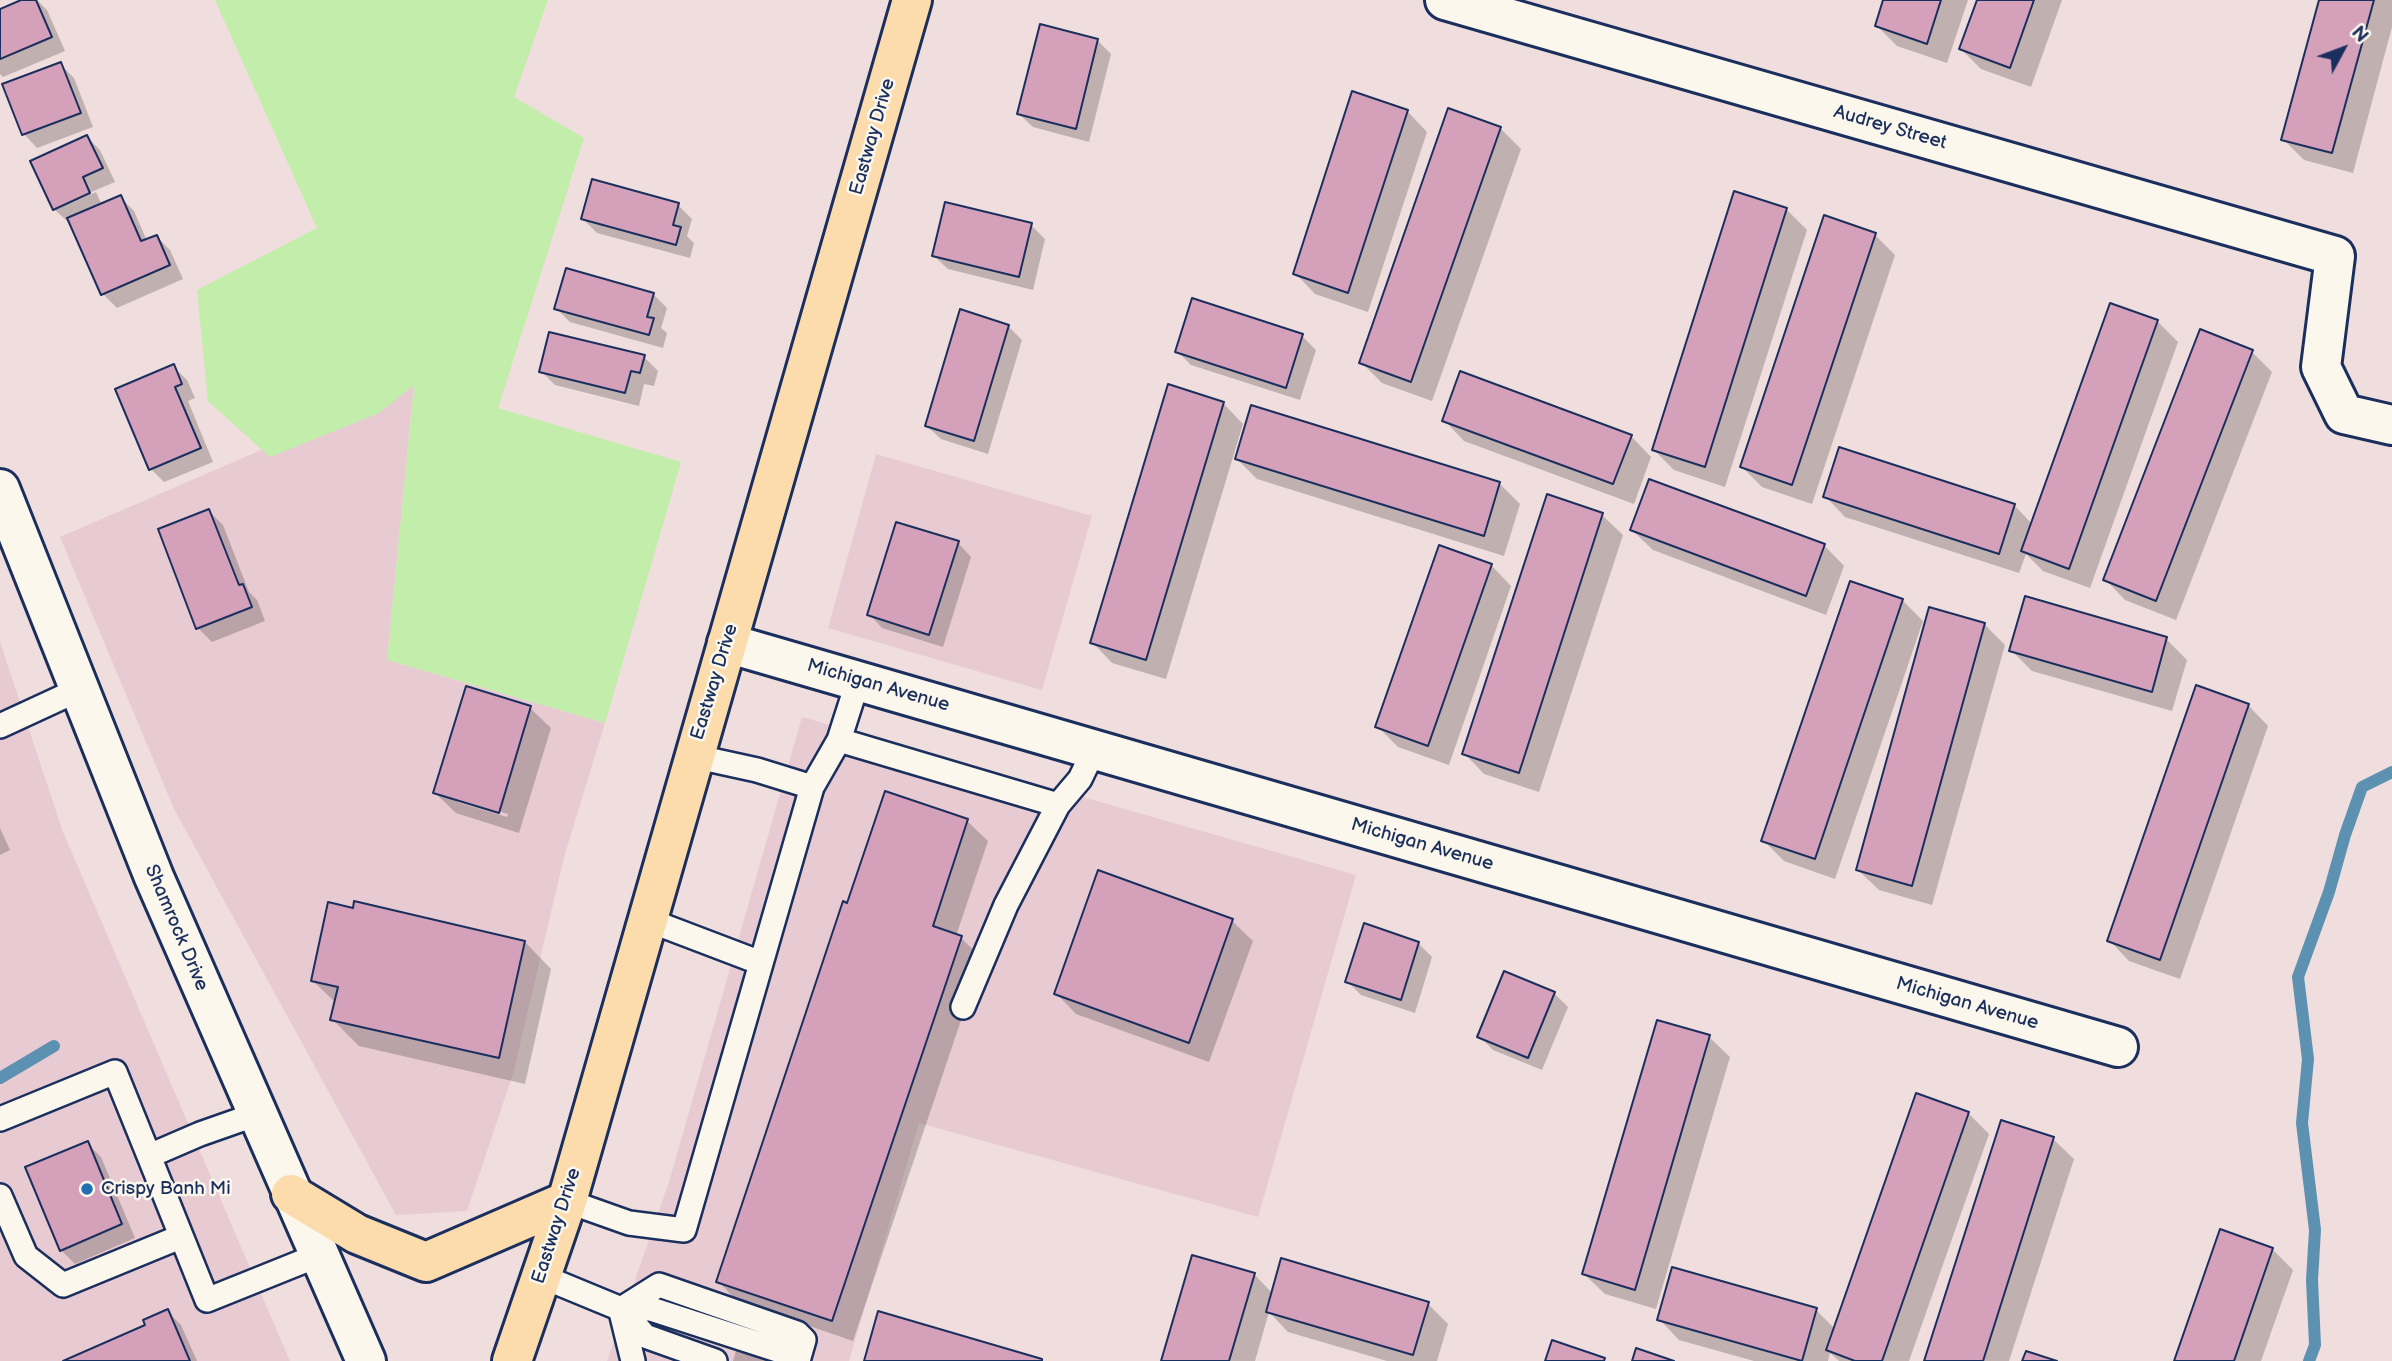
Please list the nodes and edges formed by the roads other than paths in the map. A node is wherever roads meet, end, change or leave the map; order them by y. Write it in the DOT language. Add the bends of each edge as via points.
graph roads {
  1 [pos="912,0"];
  2 [pos="1445,0"];
  3 [pos="2392,425"];
  4 [pos="3,505"];
  5 [pos="727,643"];
  6 [pos="858,681"];
  7 [pos="80,689"];
  8 [pos="0,726"];
  9 [pos="839,740"];
  10 [pos="1095,748"];
  11 [pos="693,756"];
  12 [pos="812,787"];
  13 [pos="1058,805"];
  14 [pos="648,919"];
  15 [pos="761,962"];
  16 [pos="962,1007"];
  17 [pos="2118,1047"];
  18 [pos="257,1114"];
  19 [pos="0,1119"];
  20 [pos="149,1156"];
  21 [pos="291,1194"];
  22 [pos="0,1196"];
  23 [pos="567,1201"];
  24 [pos="180,1237"];
  25 [pos="319,1255"];
  26 [pos="541,1276"];
  27 [pos="621,1309"];
  28 [pos="800,1353"];
  29 [pos="358,1359"];
  30 [pos="512,1361"];
  31 [pos="633,1361"];
  32 [pos="715,1361"];
  1 -- 5 [label="main road, Eastway Drive"];
  2 -- 3 [label="street, Audrey Street" via="2335,256 2321,367 2344,414"];
  4 -- 7 [label="street, Shamrock Drive"];
  5 -- 6 [label="street, Michigan Avenue"];
  5 -- 11 [label="main road, Eastway Drive"];
  6 -- 9 [label="lane"];
  6 -- 10 [label="street, Michigan Avenue"];
  7 -- 8 [label="lane"];
  7 -- 18 [label="street, Shamrock Drive" via="154,877"];
  9 -- 12 [label="lane"];
  9 -- 13 [label="lane"];
  10 -- 13 [label="lane" via="1080,779"];
  10 -- 17 [label="street, Michigan Avenue"];
  11 -- 12 [label="lane"];
  11 -- 14 [label="main road, Eastway Drive"];
  12 -- 15 [label="lane"];
  13 -- 16 [label="lane" via="1006,905"];
  14 -- 15 [label="lane"];
  14 -- 23 [label="main road, Eastway Drive"];
  15 -- 23 [label="lane" via="684,1230 629,1223"];
  18 -- 20 [label="lane"];
  18 -- 21 [label="street, Shamrock Drive"];
  19 -- 20 [label="lane" via="115,1072"];
  20 -- 24 [label="lane"];
  21 -- 23 [label="main road" via="357,1234 426,1262"];
  21 -- 25 [label="street, Shamrock Drive"];
  22 -- 24 [label="lane" via="26,1256 62,1285"];
  23 -- 26 [label="main road, Eastway Drive"];
  24 -- 25 [label="lane" via="207,1300"];
  25 -- 29 [label="street, Shamrock Drive"];
  26 -- 27 [label="lane"];
  26 -- 30 [label="main road, Eastway Drive"];
  27 -- 28 [label="lane" via="659,1285 797,1333"];
  27 -- 31 [label="lane"];
  27 -- 32 [label="lane" via="645,1336"];
}
